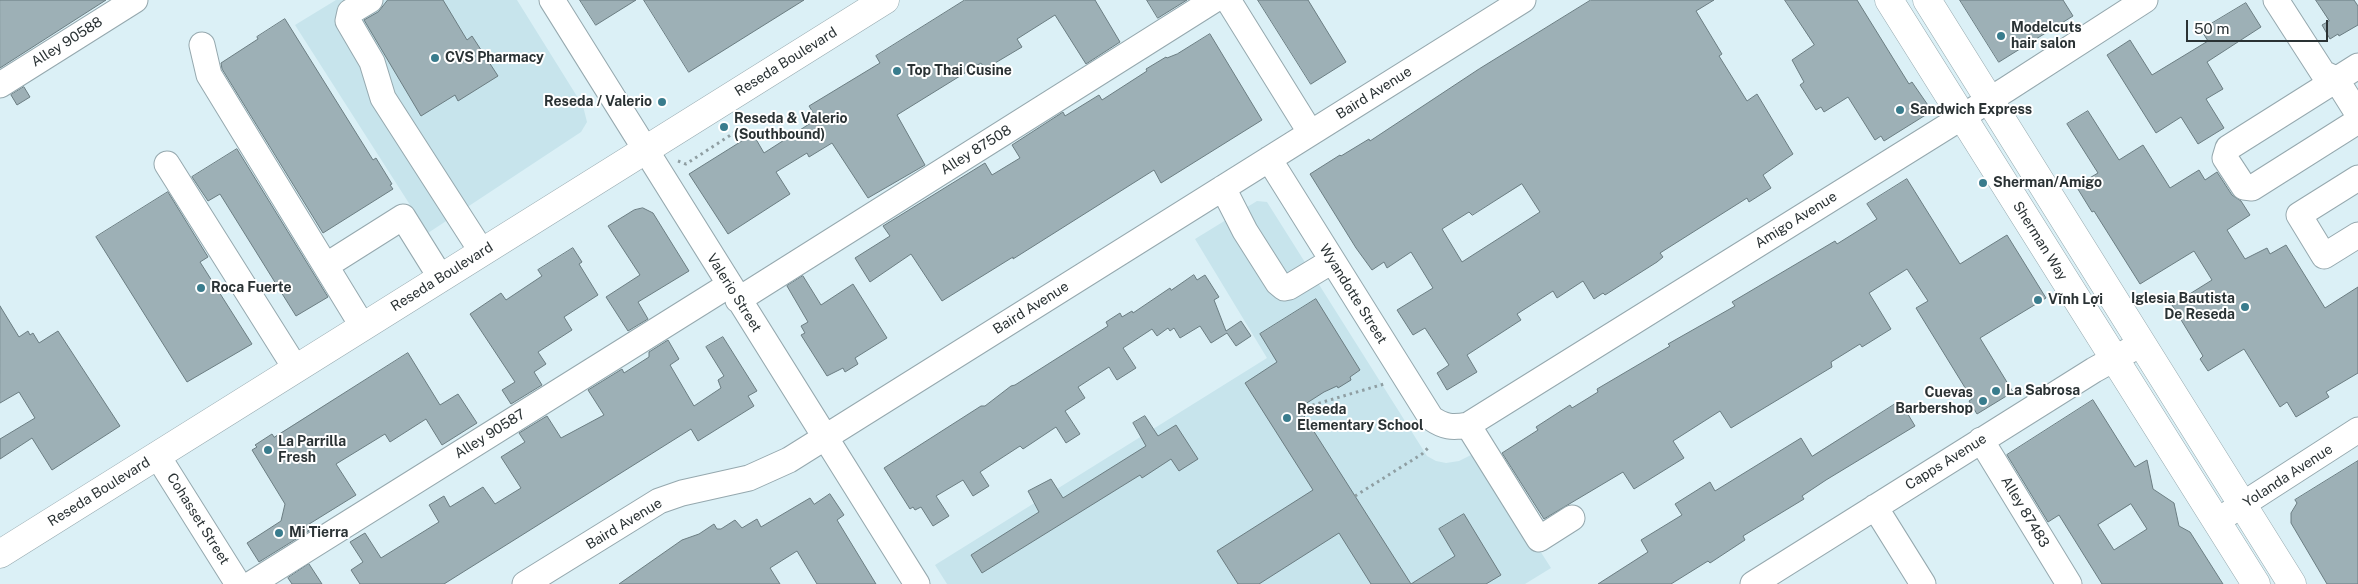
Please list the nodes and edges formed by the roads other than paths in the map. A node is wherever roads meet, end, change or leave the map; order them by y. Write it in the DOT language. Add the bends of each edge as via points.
graph roads {
  1 [pos="134,0"];
  2 [pos="370,0"];
  3 [pos="552,0"];
  4 [pos="1214,0"];
  5 [pos="1228,0"];
  6 [pos="1523,0"];
  7 [pos="1889,0"];
  8 [pos="1927,0"];
  9 [pos="2145,0"];
  10 [pos="2276,0"];
  11 [pos="878,2"];
  12 [pos="2118,7"];
  13 [pos="202,45"];
  14 [pos="2358,66"];
  15 [pos="2336,79"];
  16 [pos="0,84"];
  17 [pos="1990,100"];
  18 [pos="2358,114"];
  19 [pos="1963,116"];
  20 [pos="2358,122"];
  21 [pos="1310,132"];
  22 [pos="644,150"];
  23 [pos="1269,159"];
  24 [pos="167,164"];
  25 [pos="2358,178"];
  26 [pos="1223,188"];
  27 [pos="2358,235"];
  28 [pos="482,252"];
  29 [pos="1332,261"];
  30 [pos="327,265"];
  31 [pos="441,278"];
  32 [pos="733,292"];
  33 [pos="363,327"];
  34 [pos="2141,344"];
  35 [pos="2114,359"];
  36 [pos="296,368"];
  37 [pos="1468,425"];
  38 [pos="1442,426"];
  39 [pos="2358,430"];
  40 [pos="824,438"];
  41 [pos="1981,440"];
  42 [pos="157,455"];
  43 [pos="2242,505"];
  44 [pos="1875,507"];
  45 [pos="1572,518"];
  46 [pos="2217,521"];
  47 [pos="0,554"];
  48 [pos="238,584"];
  49 [pos="251,584"];
  50 [pos="525,584"];
  51 [pos="917,584"];
  52 [pos="1753,584"];
  53 [pos="1923,584"];
  54 [pos="2069,584"];
  55 [pos="2256,584"];
  56 [pos="2292,584"];
  1 -- 16 [label="street, Alley 90588"];
  2 -- 28 [label="street" via="350,12 348,21 372,62 383,98"];
  3 -- 22 [label="street, Valerio Street"];
  4 -- 32 [label="street, Alley 87508"];
  5 -- 21 [label="street"];
  6 -- 21 [label="street, Baird Avenue"];
  7 -- 19 [label="main road, Sherman Way"];
  8 -- 17 [label="main road"];
  9 -- 12 [label="street, Amigo Avenue"];
  10 -- 15 [label="street" via="2323,73"];
  11 -- 22 [label="main road, Reseda Boulevard"];
  12 -- 17 [label="street, Amigo Avenue"];
  13 -- 30 [label="street" via="209,75"];
  14 -- 15 [label="street"];
  15 -- 18 [label="street"];
  15 -- 20 [label="street" via="2228,148 2226,158 2244,187 2252,188"];
  17 -- 19 [label="street, Amigo Avenue"];
  17 -- 34 [label="main road"];
  19 -- 35 [label="main road, Sherman Way"];
  19 -- 37 [label="street, Amigo Avenue"];
  21 -- 23 [label="street, Baird Avenue"];
  22 -- 28 [label="main road, Reseda Boulevard"];
  22 -- 32 [label="street, Valerio Street"];
  23 -- 26 [label="street, Baird Avenue"];
  23 -- 29 [label="street, Wyandotte Street"];
  24 -- 36 [label="street"];
  25 -- 27 [label="street" via="2299,215 2324,256"];
  26 -- 29 [label="street" via="1245,231 1284,288"];
  26 -- 40 [label="street, Baird Avenue"];
  28 -- 31 [label="main road, Reseda Boulevard"];
  29 -- 38 [label="street, Wyandotte Street" via="1431,418"];
  30 -- 31 [label="street" via="403,217"];
  30 -- 33 [label="street"];
  31 -- 33 [label="main road, Reseda Boulevard"];
  32 -- 40 [label="street, Valerio Street"];
  32 -- 49 [label="street, Alley 90587"];
  33 -- 36 [label="main road, Reseda Boulevard"];
  34 -- 35 [label="street, Capps Avenue"];
  34 -- 43 [label="main road"];
  35 -- 41 [label="street, Capps Avenue"];
  35 -- 46 [label="main road, Sherman Way"];
  36 -- 42 [label="main road, Reseda Boulevard"];
  37 -- 38 [label="street, Amigo Avenue"];
  37 -- 45 [label="street" via="1539,539"];
  39 -- 43 [label="street, Yolanda Avenue"];
  40 -- 50 [label="street, Baird Avenue" via="756,476 658,501"];
  40 -- 51 [label="street, Valerio Street"];
  41 -- 44 [label="street, Capps Avenue"];
  41 -- 54 [label="street, Alley 87483"];
  42 -- 47 [label="main road, Reseda Boulevard"];
  42 -- 48 [label="street, Cohasset Street"];
  43 -- 46 [label="street, Yolanda Avenue"];
  43 -- 56 [label="main road"];
  44 -- 52 [label="street, Capps Avenue"];
  44 -- 53 [label="street"];
  46 -- 55 [label="main road, Sherman Way"];
}
